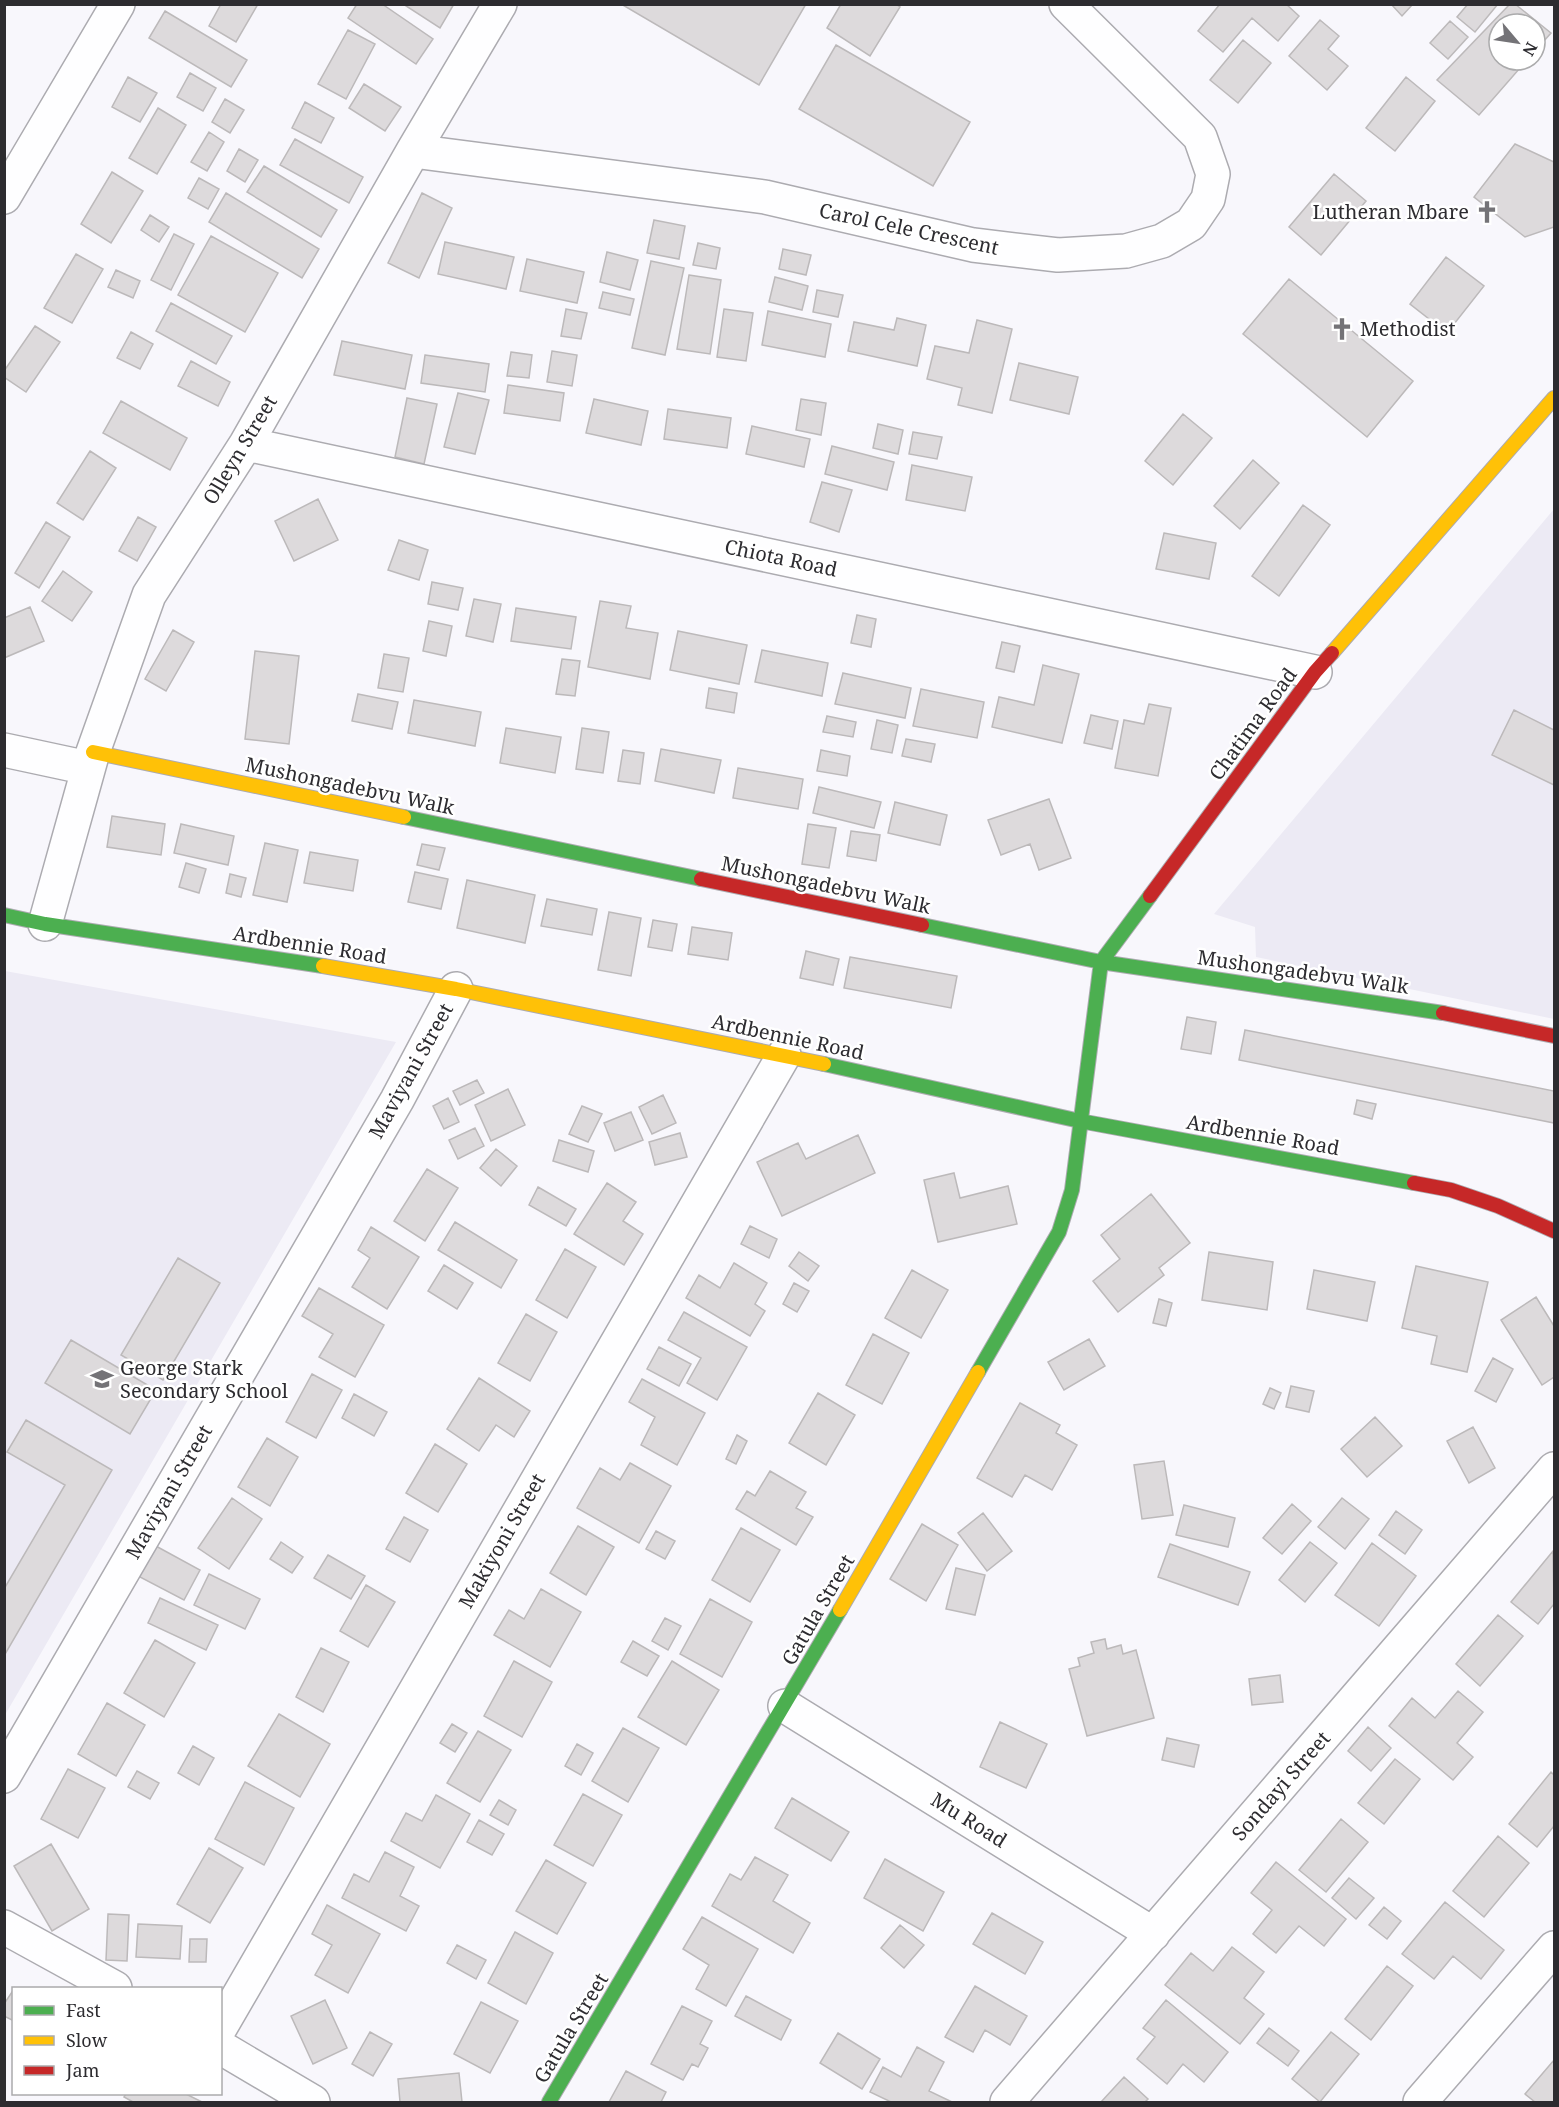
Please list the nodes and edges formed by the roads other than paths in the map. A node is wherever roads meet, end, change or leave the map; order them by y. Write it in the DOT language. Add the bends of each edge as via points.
graph roads {
  1 [pos="118,4"];
  2 [pos="500,4"];
  3 [pos="1066,4"];
  4 [pos="413,152"];
  5 [pos="4,197"];
  6 [pos="1554,398"];
  7 [pos="246,444"];
  8 [pos="1315,672"];
  9 [pos="4,750"];
  10 [pos="90,760"];
  11 [pos="4,915"];
  12 [pos="45,924"];
  13 [pos="1101,962"];
  14 [pos="456,989"];
  15 [pos="1554,1036"];
  16 [pos="784,1055"];
  17 [pos="1080,1121"];
  18 [pos="1554,1231"];
  19 [pos="1554,1469"];
  20 [pos="785,1706"];
  21 [pos="4,1776"];
  22 [pos="4,1927"];
  23 [pos="1153,1934"];
  24 [pos="1554,1948"];
  25 [pos="112,1987"];
  26 [pos="222,2025"];
  27 [pos="222,2048"];
  28 [pos="313,2103"];
  29 [pos="549,2103"];
  30 [pos="1007,2103"];
  31 [pos="1420,2103"];
  1 -- 5 [label="street"];
  2 -- 4 [label="street, Olleyn Street"];
  3 -- 4 [label="street, Carol Cele Crescent" via="1200,137 1213,174 1208,199 1191,224 1162,241 1126,251 1058,255 973,246 765,197"];
  4 -- 7 [label="street, Olleyn Street"];
  6 -- 8 [label="street, Chatima Road"];
  7 -- 8 [label="street, Chiota Road"];
  7 -- 10 [label="street, Olleyn Street" via="149,595"];
  8 -- 13 [label="street, Chatima Road"];
  9 -- 10 [label="street"];
  10 -- 12 [label="street, Olleyn Street"];
  10 -- 13 [label="street, Mushongadebvu Walk"];
  11 -- 12 [label="street, Ardbennie Road"];
  12 -- 14 [label="street, Ardbennie Road"];
  13 -- 15 [label="street, Mushongadebvu Walk" via="1427,1010"];
  13 -- 17 [label="street, Chatima Road"];
  14 -- 16 [label="street, Ardbennie Road"];
  14 -- 21 [label="street, Maviyani Street" via="397,1100"];
  16 -- 17 [label="street, Ardbennie Road"];
  16 -- 26 [label="street, Makiyoni Street"];
  17 -- 18 [label="street, Ardbennie Road" via="1451,1190"];
  17 -- 20 [label="street, Gatula Street" via="1072,1190 1059,1232"];
  19 -- 23 [label="street, Sondayi Street"];
  20 -- 23 [label="street, Mu Road"];
  20 -- 29 [label="street, Gatula Street"];
  22 -- 25 [label="street"];
  23 -- 30 [label="street, Sondayi Street"];
  24 -- 31 [label="street"];
  27 -- 28 [label="street"];
}
